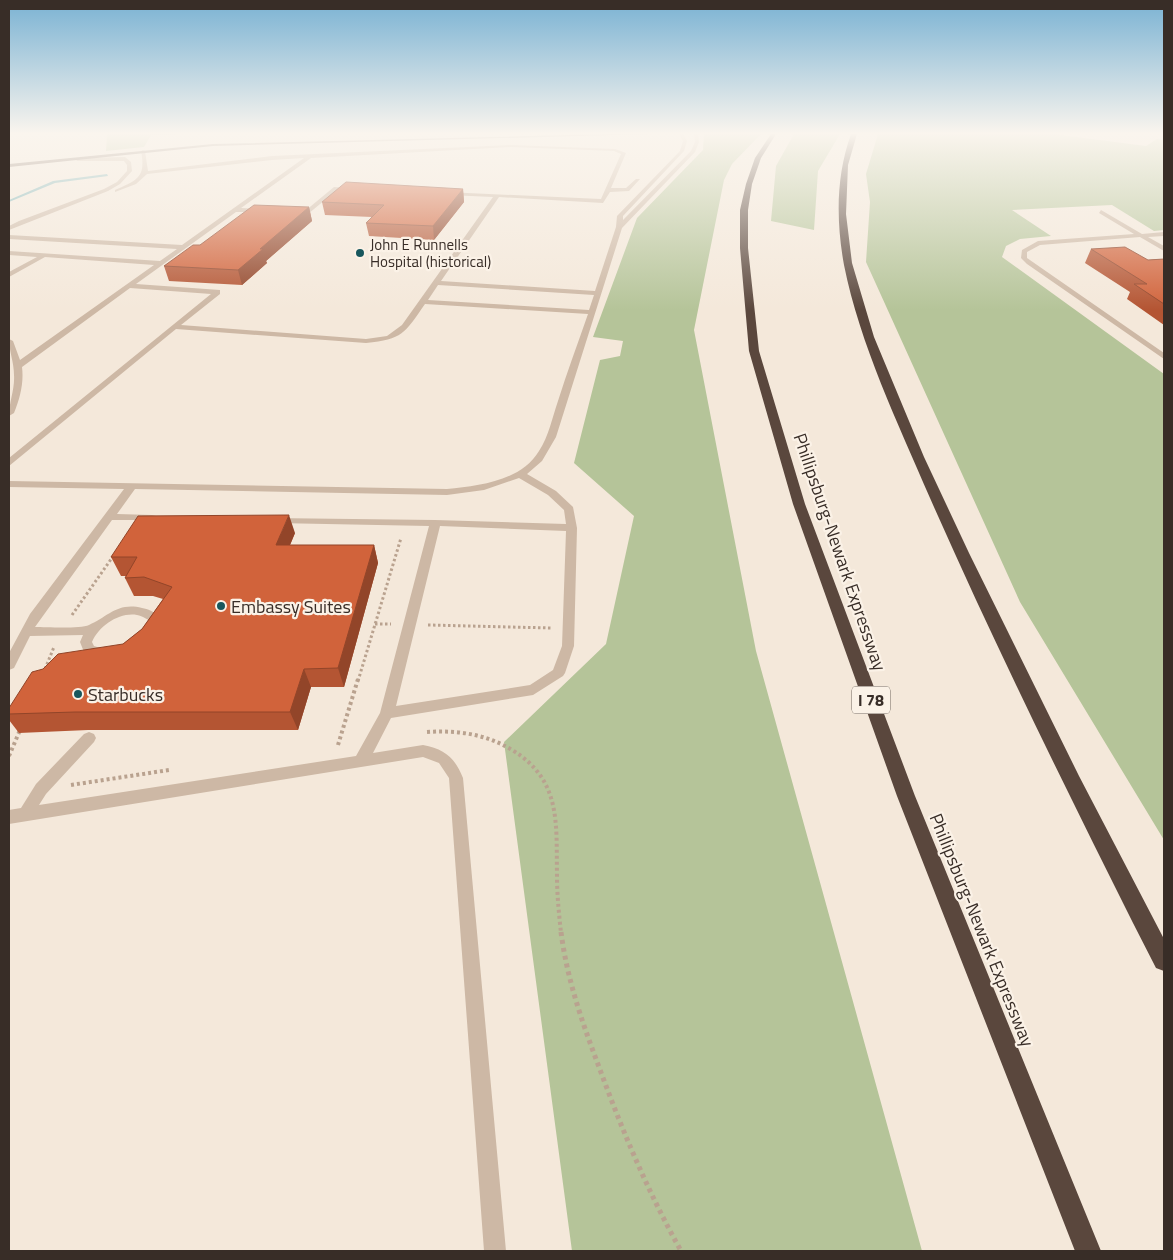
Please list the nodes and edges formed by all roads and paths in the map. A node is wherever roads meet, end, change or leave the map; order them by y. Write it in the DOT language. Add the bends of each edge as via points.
graph roads {
  1 [pos="96,193"];
  2 [pos="112,193"];
  3 [pos="259,193"];
  4 [pos="330,193"];
  5 [pos="451,193"];
  6 [pos="607,193"];
  7 [pos="641,193"];
  8 [pos="653,193"];
  9 [pos="747,193"];
  10 [pos="843,193"];
  11 [pos="497,196"];
  12 [pos="235,210"];
  13 [pos="266,211"];
  14 [pos="286,212"];
  15 [pos="1101,212"];
  16 [pos="619,227"];
  17 [pos="9,228"];
  18 [pos="1164,234"];
  19 [pos="1141,236"];
  20 [pos="9,237"];
  21 [pos="182,247"];
  22 [pos="1164,249"];
  23 [pos="9,254"];
  24 [pos="43,256"];
  25 [pos="161,262"];
  26 [pos="9,275"];
  27 [pos="434,283"];
  28 [pos="129,286"];
  29 [pos="598,293"];
  30 [pos="422,302"];
  31 [pos="592,312"];
  32 [pos="175,327"];
  33 [pos="9,341"];
  34 [pos="1164,357"];
  35 [pos="19,365"];
  36 [pos="9,413"];
  37 [pos="9,447"];
  38 [pos="25,449"];
  39 [pos="9,463"];
  40 [pos="519,474"];
  41 [pos="9,484"];
  42 [pos="132,486"];
  43 [pos="109,517"];
  44 [pos="168,518"];
  45 [pos="267,520"];
  46 [pos="435,523"];
  47 [pos="572,528"];
  48 [pos="403,531"];
  49 [pos="120,548"];
  50 [pos="152,617"];
  51 [pos="374,624"];
  52 [pos="410,625"];
  53 [pos="568,628"];
  54 [pos="64,630"];
  55 [pos="91,630"];
  56 [pos="27,632"];
  57 [pos="119,654"];
  58 [pos="9,665"];
  59 [pos="45,670"];
  60 [pos="388,713"];
  61 [pos="23,722"];
  62 [pos="419,733"];
  63 [pos="89,738"];
  64 [pos="372,740"];
  65 [pos="9,756"];
  66 [pos="361,761"];
  67 [pos="26,814"];
  68 [pos="9,816"];
  69 [pos="1164,960"];
  70 [pos="495,1251"];
  71 [pos="681,1251"];
  72 [pos="1088,1251"];
  1 -- 17 [label="street"];
  2 -- 20 [label="street"];
  3 -- 12 [label="street"];
  4 -- 14 [label="street" via="306,213"];
  5 -- 11 [label="street"];
  6 -- 11 [label="street" via="603,201"];
  7 -- 16 [label="street" via="623,211"];
  8 -- 16 [label="street"];
  9 -- 72 [label="highway, Phillipsburg-Newark Expressway / I 78" via="744,248 754,351 799,504 906,796"];
  10 -- 69 [label="highway" via="848,262 883,372 949,526"];
  11 -- 27 [label="street"];
  12 -- 13 [label="street"];
  12 -- 21 [label="street"];
  15 -- 19 [label="street"];
  16 -- 29 [label="street"];
  18 -- 19 [label="street"];
  19 -- 22 [label="street"];
  19 -- 34 [label="street" via="1038,243 1024,251 1024,258"];
  20 -- 21 [label="street"];
  21 -- 25 [label="street"];
  23 -- 24 [label="street"];
  24 -- 25 [label="street"];
  24 -- 26 [label="street"];
  25 -- 28 [label="street"];
  27 -- 29 [label="street"];
  27 -- 30 [label="street"];
  28 -- 32 [label="street" via="217,292"];
  28 -- 35 [label="street"];
  29 -- 31 [label="street"];
  30 -- 31 [label="street"];
  30 -- 32 [label="street" via="401,331 375,341"];
  31 -- 40 [label="street" via="546,446 539,458"];
  32 -- 38 [label="street"];
  33 -- 35 [label="street"];
  35 -- 36 [label="street" via="18,389"];
  37 -- 38 [label="street"];
  38 -- 39 [label="street"];
  40 -- 42 [label="street" via="492,485 448,492"];
  40 -- 47 [label="street" via="552,493 569,510"];
  41 -- 42 [label="street"];
  42 -- 43 [label="street"];
  43 -- 44 [label="street"];
  43 -- 56 [label="street" via="34,617"];
  45 -- 46 [label="street"];
  46 -- 47 [label="street"];
  46 -- 52 [label="street"];
  47 -- 53 [label="street"];
  48 -- 51 [label="path"];
  49 -- 54 [label="path"];
  50 -- 55 [label="street" via="145,612 120,612"];
  51 -- 52 [label="path"];
  51 -- 64 [label="path" via="338,745"];
  52 -- 53 [label="path"];
  52 -- 60 [label="street"];
  53 -- 60 [label="street" via="568,646 558,673 533,690"];
  54 -- 55 [label="street"];
  54 -- 56 [label="street"];
  54 -- 59 [label="path"];
  55 -- 57 [label="street" via="86,642 88,649 109,655"];
  56 -- 58 [label="street"];
  60 -- 64 [label="street"];
  61 -- 65 [label="path"];
  62 -- 71 [label="path" via="445,730 473,733 520,756 542,777 552,802 556,826 557,887 572,994 616,1116"];
  63 -- 67 [label="street" via="41,789"];
  64 -- 66 [label="street"];
  66 -- 67 [label="street"];
  66 -- 70 [label="street" via="423,751 436,753 446,758 456,778"];
  67 -- 68 [label="street"];
}
